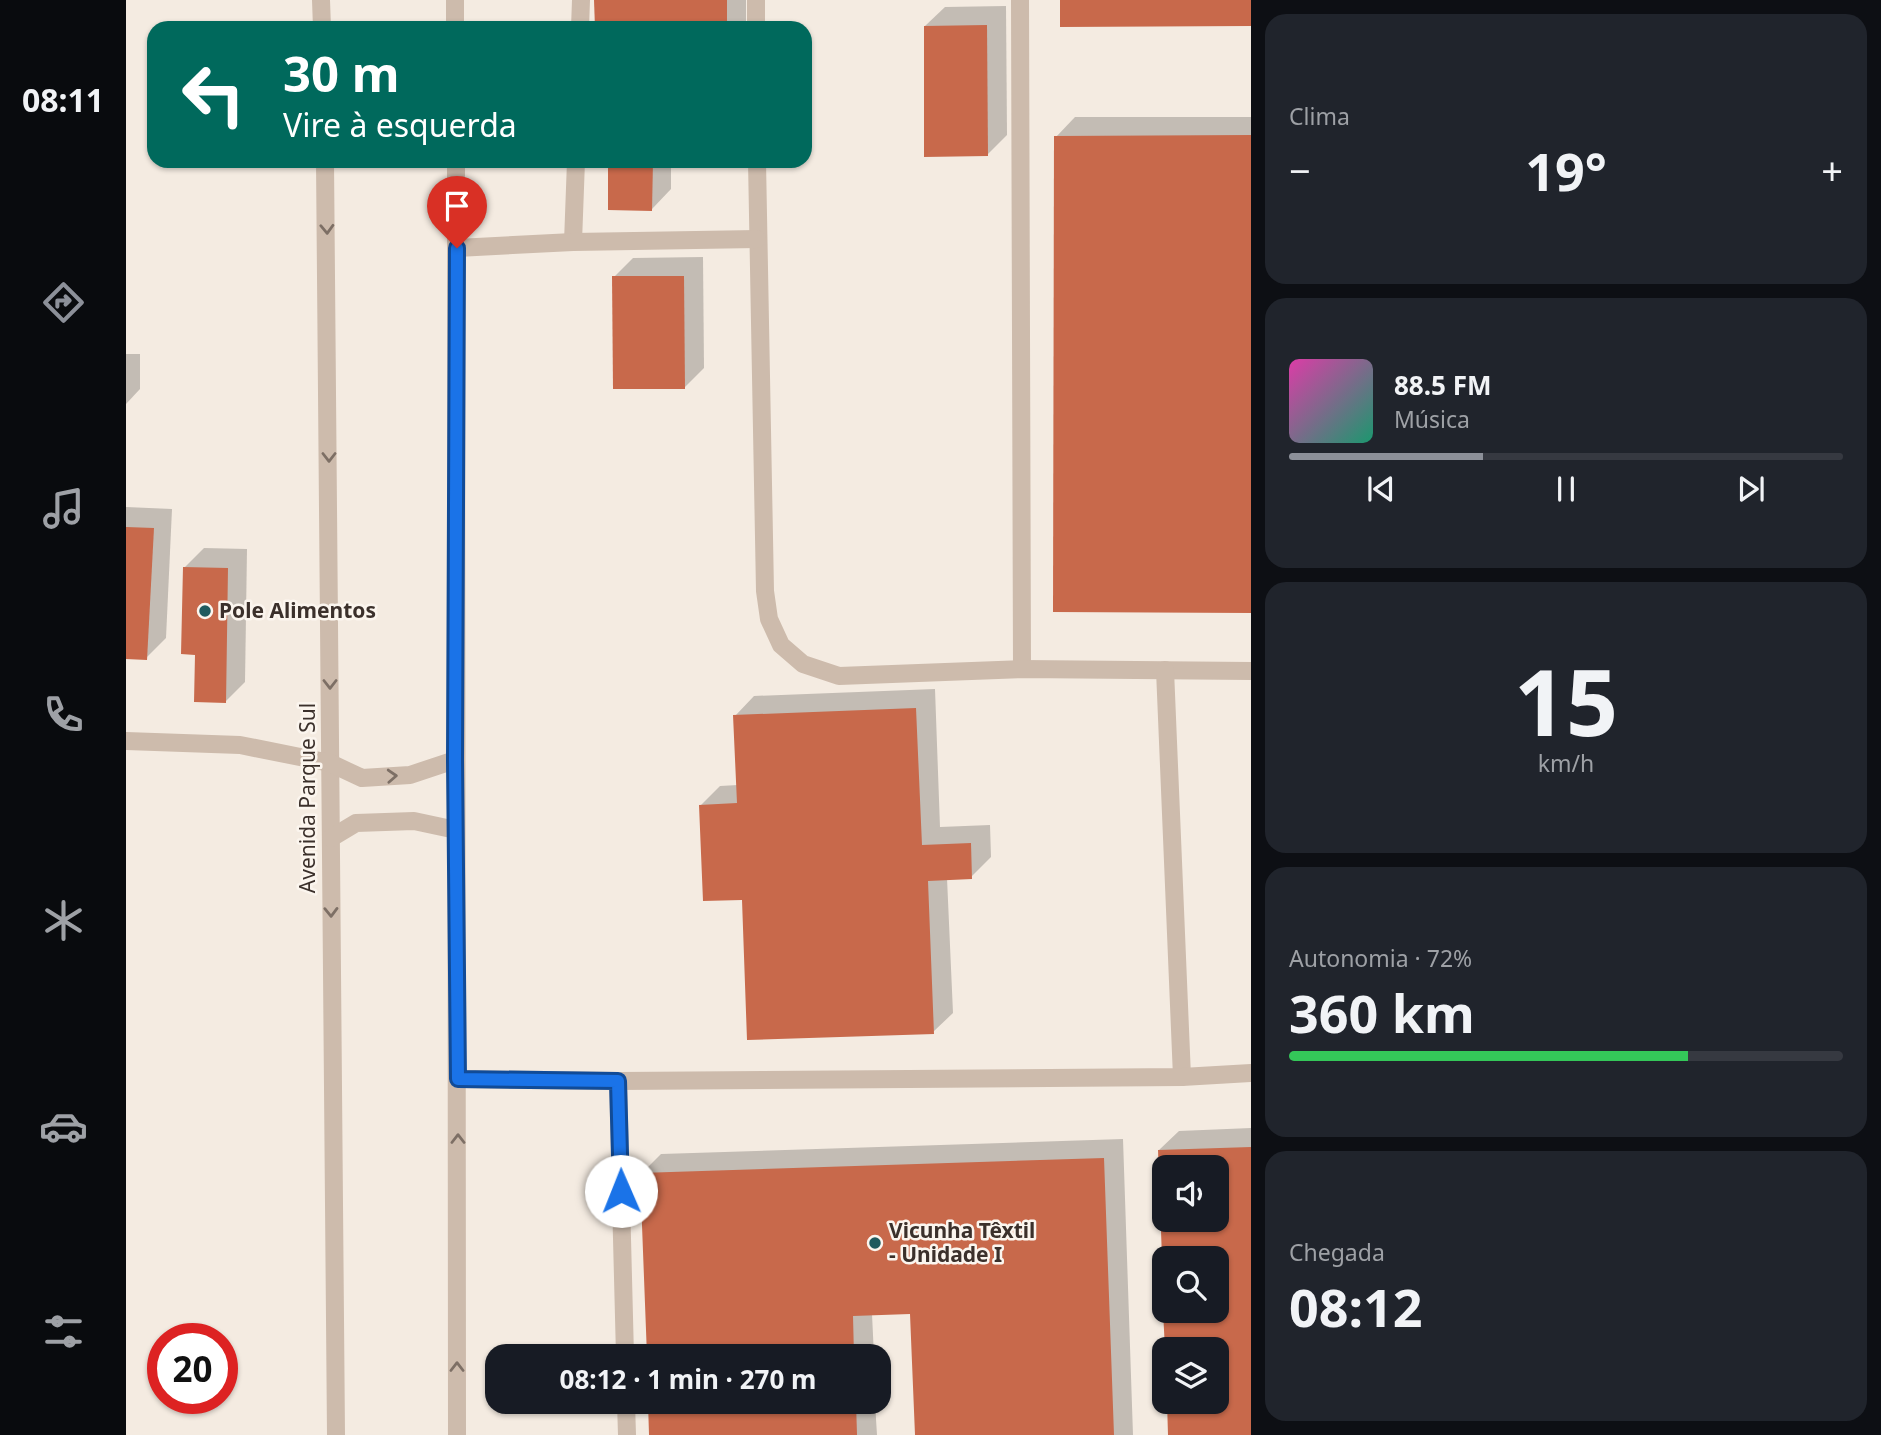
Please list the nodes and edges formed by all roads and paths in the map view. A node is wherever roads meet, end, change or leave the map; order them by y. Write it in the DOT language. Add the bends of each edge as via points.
graph roads {
  1 [pos="321,0"];
  2 [pos="455,0"];
  3 [pos="581,0"];
  4 [pos="756,0"];
  5 [pos="1020,0"];
  6 [pos="322,21"];
  7 [pos="455,21"];
  8 [pos="580,21"];
  9 [pos="756,21"];
  10 [pos="326,168"];
  11 [pos="456,168"];
  12 [pos="576,168"];
  13 [pos="757,168"];
  14 [pos="757,239"];
  15 [pos="573,242"];
  16 [pos="457,248"];
  17 [pos="1022,668"];
  18 [pos="1165,670"];
  19 [pos="1251,671"];
  20 [pos="126,741"];
  21 [pos="455,760"];
  22 [pos="330,763"];
  23 [pos="456,830"];
  24 [pos="331,838"];
  25 [pos="1251,1073"];
  26 [pos="1182,1077"];
  27 [pos="458,1079"];
  28 [pos="618,1081"];
  29 [pos="625,1344"];
  30 [pos="626,1414"];
  31 [pos="336,1435"];
  32 [pos="457,1435"];
  33 [pos="627,1435"];
  1 -- 6 [label="street"];
  2 -- 7 [label="street"];
  3 -- 8 [label="street"];
  4 -- 9 [label="street"];
  5 -- 17 [label="street"];
  10 -- 22 [label="street, Avenida Parque Sul, one-way"];
  11 -- 16 [label="street"];
  12 -- 15 [label="street"];
  13 -- 14 [label="street"];
  14 -- 15 [label="street"];
  14 -- 17 [label="street" via="765,591 769,619 780,645 803,664 839,676"];
  15 -- 16 [label="street"];
  16 -- 21 [label="street"];
  17 -- 18 [label="street"];
  18 -- 19 [label="street"];
  18 -- 26 [label="street"];
  20 -- 22 [label="street" via="240,745"];
  22 -- 21 [label="street, one-way" via="362,778 410,775"];
  21 -- 23 [label="street"];
  22 -- 24 [label="street, Avenida Parque Sul"];
  23 -- 24 [label="street" via="414,821 356,823"];
  23 -- 27 [label="street"];
  24 -- 31 [label="street, Avenida Parque Sul, one-way"];
  25 -- 26 [label="street"];
  26 -- 28 [label="street"];
  27 -- 28 [label="street"];
  32 -- 27 [label="street, one-way"];
  28 -- 29 [label="street"];
  30 -- 33 [label="street"];
}
